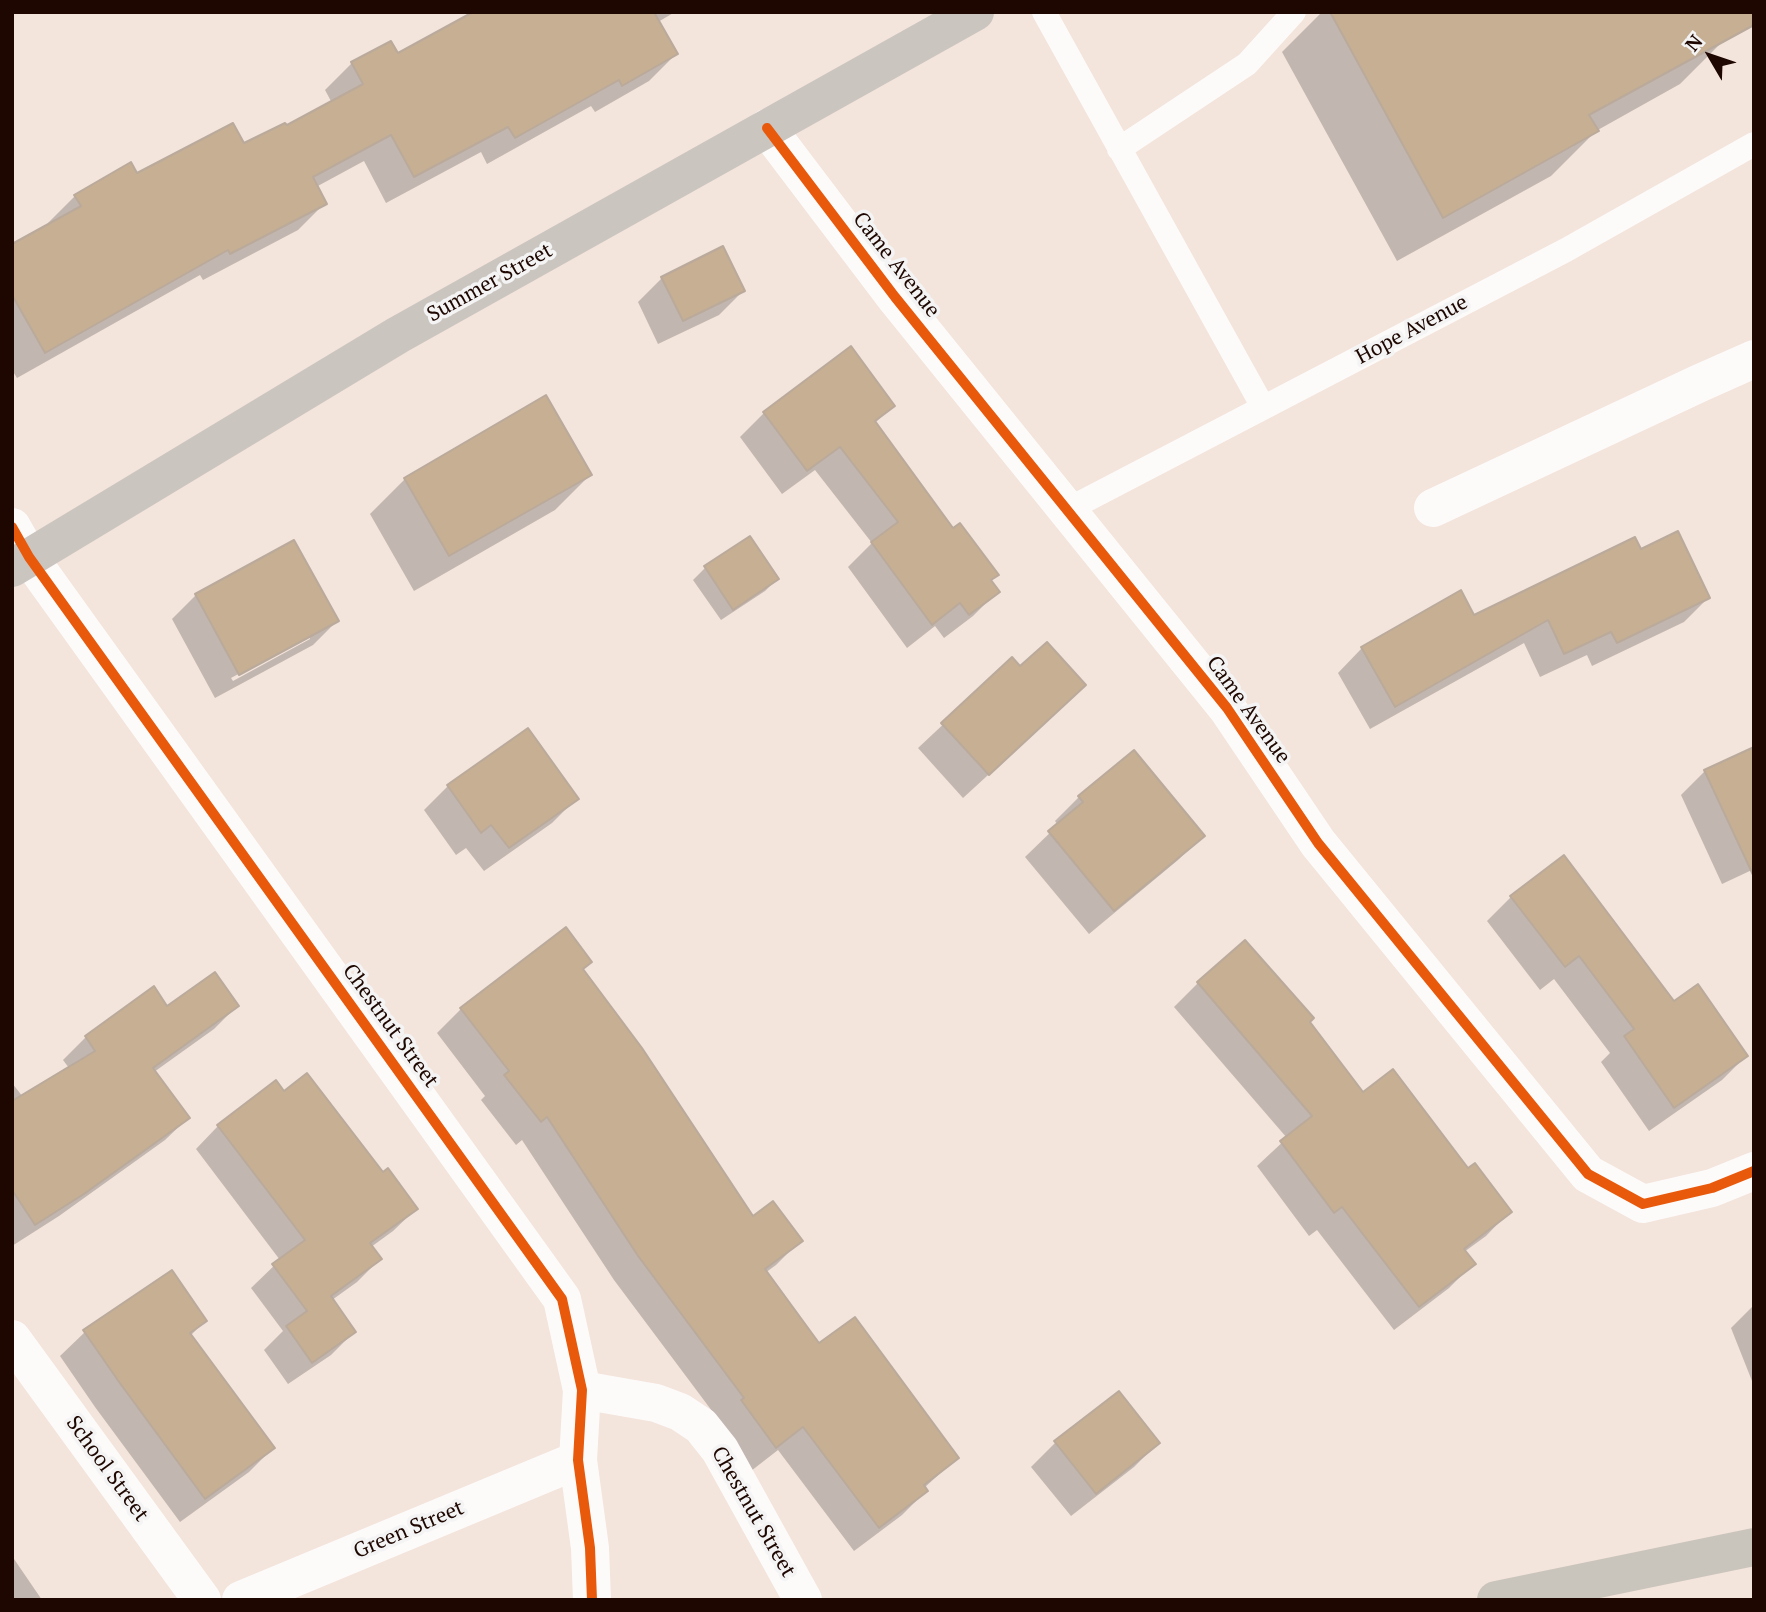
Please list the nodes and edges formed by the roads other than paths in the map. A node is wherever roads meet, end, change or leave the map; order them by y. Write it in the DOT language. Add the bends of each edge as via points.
graph roads {
  1 [pos="975,12"];
  2 [pos="1044,12"];
  3 [pos="1294,12"];
  4 [pos="767,128"];
  5 [pos="1754,144"];
  6 [pos="1119,149"];
  7 [pos="1754,359"];
  8 [pos="1263,407"];
  9 [pos="1433,508"];
  10 [pos="1067,510"];
  11 [pos="18,551"];
  12 [pos="1754,1171"];
  13 [pos="12,1339"];
  14 [pos="582,1390"];
  15 [pos="578,1460"];
  16 [pos="1754,1547"];
  17 [pos="202,1600"];
  18 [pos="241,1600"];
  19 [pos="592,1600"];
  20 [pos="803,1600"];
  21 [pos="1496,1600"];
  1 -- 4 [label="main road, Summer Street"];
  2 -- 6 [label="lane"];
  3 -- 6 [label="lane" via="1247,64"];
  4 -- 10 [label="street, Came Avenue" via="895,297"];
  4 -- 11 [label="main road, Summer Street"];
  5 -- 8 [label="lane, Hope Avenue" via="1566,250"];
  6 -- 8 [label="lane"];
  7 -- 9 [label="street"];
  8 -- 10 [label="lane, Hope Avenue"];
  10 -- 12 [label="street, Came Avenue" via="1227,708 1318,843 1588,1174 1643,1204 1712,1188"];
  11 -- 14 [label="street, Chestnut Street" via="562,1299"];
  13 -- 17 [label="street, School Street"];
  14 -- 15 [label="street, Chestnut Street"];
  14 -- 20 [label="street, Chestnut Street" via="656,1403 701,1426 720,1450"];
  15 -- 18 [label="street, Green Street"];
  15 -- 19 [label="street, Chestnut Street"];
  16 -- 21 [label="main road"];
}
